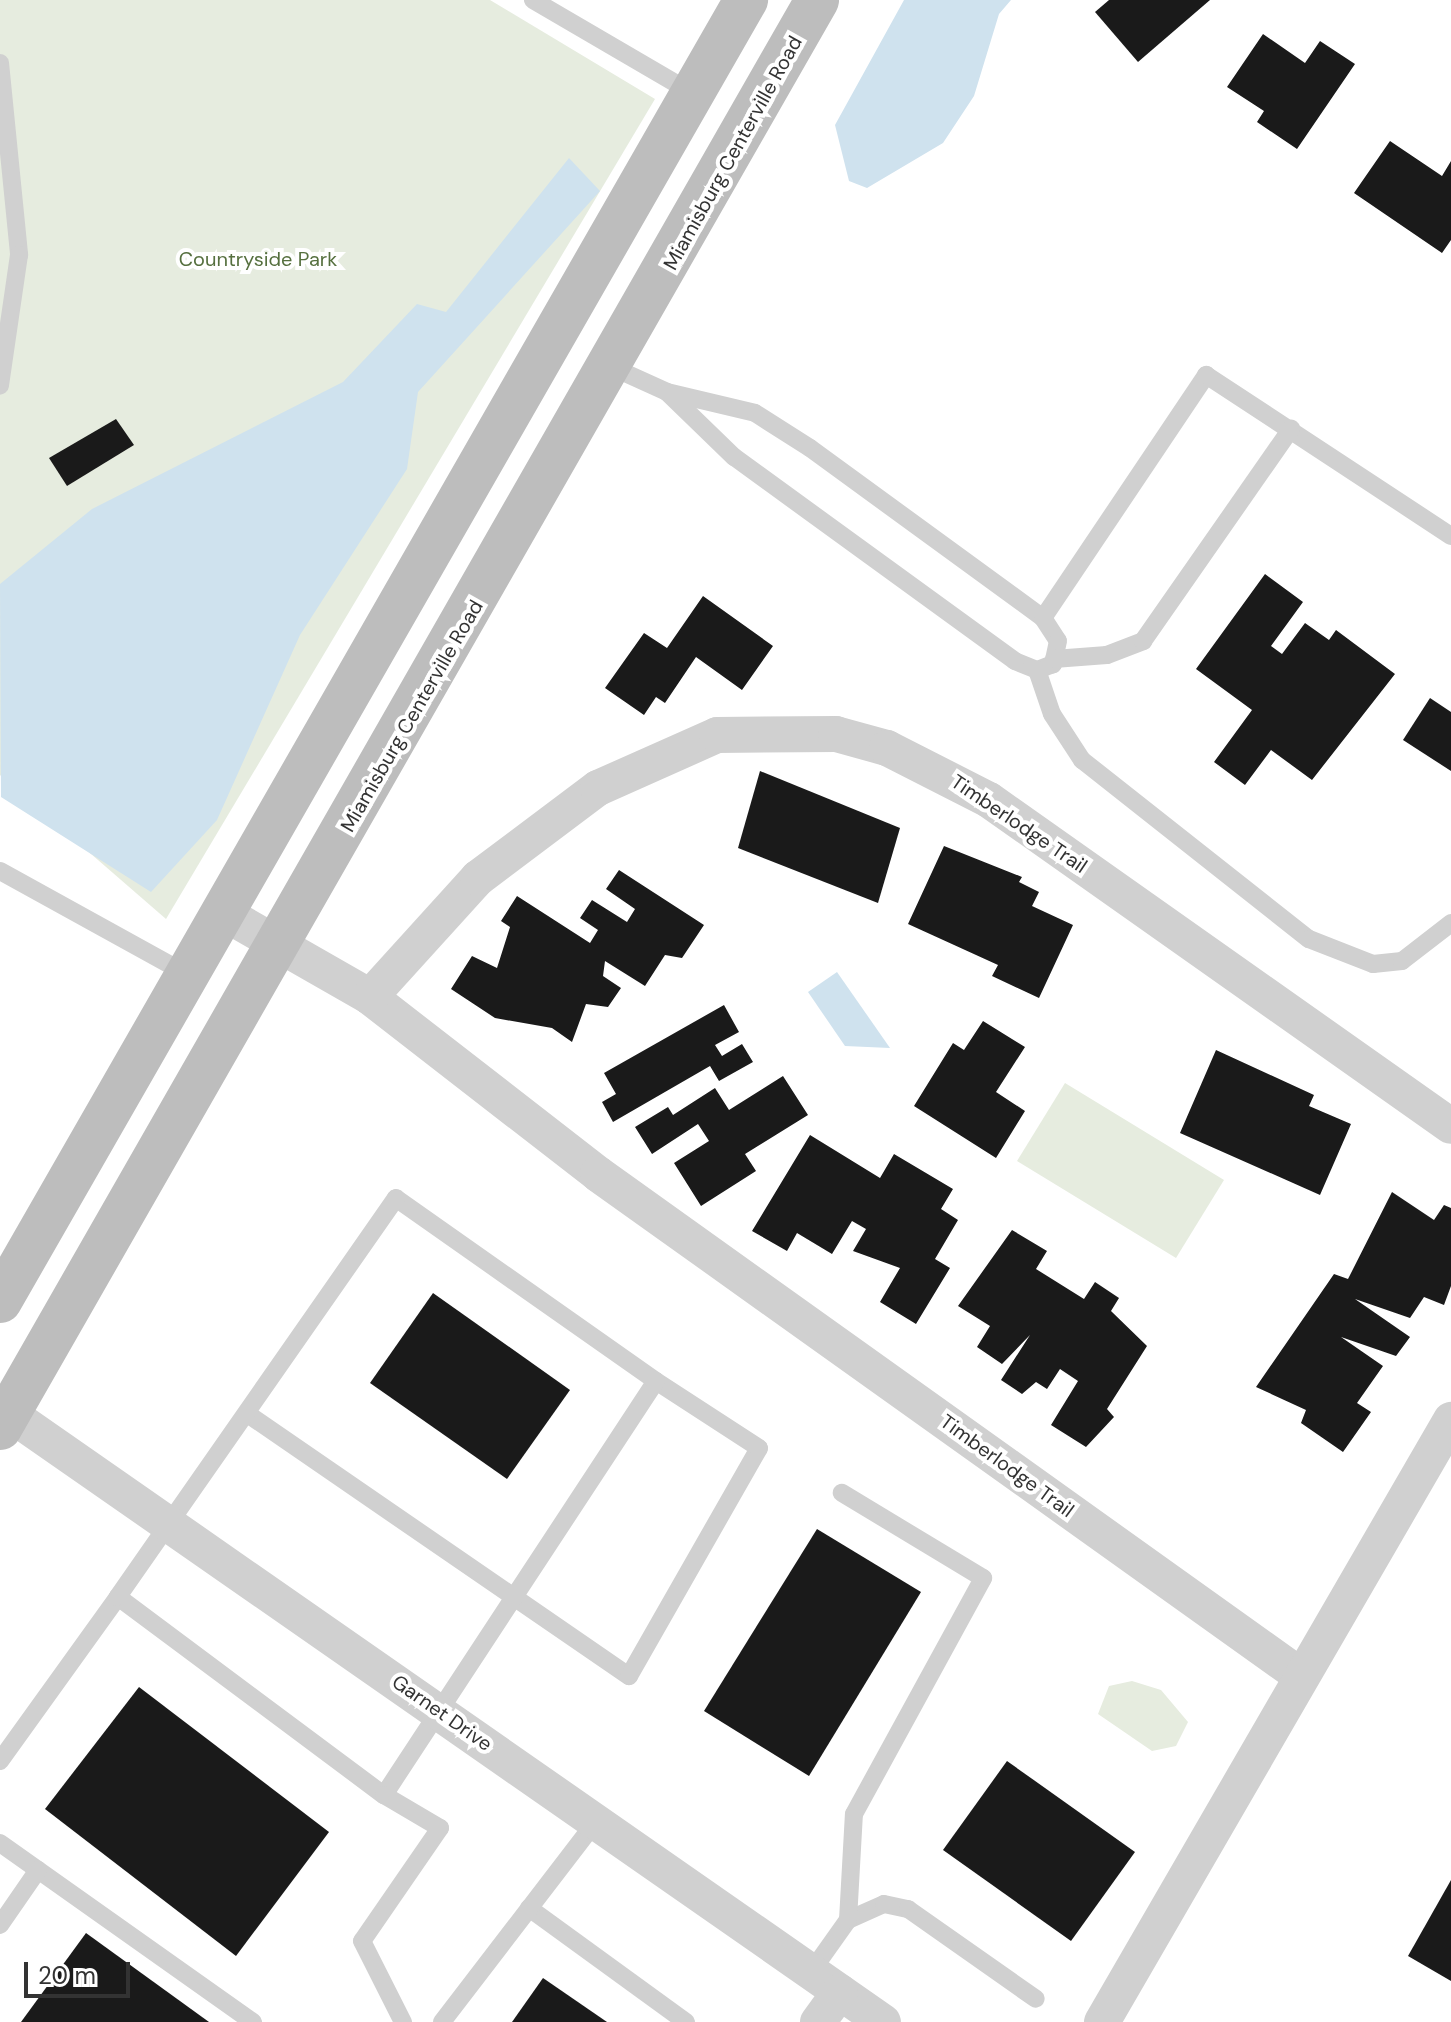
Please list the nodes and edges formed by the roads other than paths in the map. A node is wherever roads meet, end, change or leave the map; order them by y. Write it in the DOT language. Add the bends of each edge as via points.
graph roads {
  1 [pos="533,0"];
  2 [pos="746,0"];
  3 [pos="817,0"];
  4 [pos="563,8"];
  5 [pos="0,63"];
  6 [pos="692,93"];
  7 [pos="553,334"];
  8 [pos="612,367"];
  9 [pos="0,386"];
  10 [pos="667,392"];
  11 [pos="1291,429"];
  12 [pos="1451,536"];
  13 [pos="1043,618"];
  14 [pos="1054,659"];
  15 [pos="1037,670"];
  16 [pos="0,871"];
  17 [pos="220,911"];
  18 [pos="1451,923"];
  19 [pos="279,945"];
  20 [pos="185,973"];
  21 [pos="370,997"];
  22 [pos="1451,1126"];
  23 [pos="0,1301"];
  24 [pos="656,1381"];
  25 [pos="249,1415"];
  26 [pos="3,1416"];
  27 [pos="1451,1420"];
  28 [pos="842,1493"];
  29 [pos="174,1526"];
  30 [pos="118,1597"];
  31 [pos="510,1601"];
  32 [pos="1301,1676"];
  33 [pos="438,1710"];
  34 [pos="0,1761"];
  35 [pos="384,1795"];
  36 [pos="596,1821"];
  37 [pos="0,1843"];
  38 [pos="38,1870"];
  39 [pos="529,1908"];
  40 [pos="848,1920"];
  41 [pos="0,1925"];
  42 [pos="811,1972"];
  43 [pos="840,1992"];
  44 [pos="1036,1999"];
  45 [pos="253,2022"];
  46 [pos="403,2022"];
  47 [pos="442,2022"];
  48 [pos="686,2022"];
  49 [pos="818,2022"];
  50 [pos="883,2022"];
  51 [pos="1102,2022"];
  1 -- 4 [label="lane"];
  2 -- 6 [label="main road"];
  3 -- 8 [label="main road, Miamisburg Centerville Road"];
  4 -- 6 [label="lane"];
  5 -- 9 [label="lane" via="19,255"];
  6 -- 7 [label="main road"];
  7 -- 8 [label="main road"];
  7 -- 17 [label="main road"];
  8 -- 10 [label="lane"];
  8 -- 19 [label="main road, Miamisburg Centerville Road"];
  10 -- 13 [label="lane" via="755,413"];
  10 -- 15 [label="lane" via="781,493"];
  11 -- 12 [label="lane"];
  11 -- 13 [label="lane" via="1206,375"];
  11 -- 14 [label="lane" via="1143,641 1107,655"];
  13 -- 14 [label="lane" via="1058,641"];
  14 -- 15 [label="lane"];
  15 -- 18 [label="lane" via="1052,714 1082,760 1309,939 1373,964 1402,961"];
  16 -- 20 [label="lane"];
  17 -- 19 [label="street, Timberlodge Trail"];
  17 -- 20 [label="main road"];
  19 -- 21 [label="street, Timberlodge Trail"];
  19 -- 26 [label="main road, Miamisburg Centerville Road"];
  20 -- 23 [label="main road"];
  21 -- 22 [label="street, Timberlodge Trail" via="478,878 598,788 717,735 836,734 940,771 989,800"];
  21 -- 32 [label="street, Timberlodge Trail" via="598,1174"];
  24 -- 25 [label="lane" via="396,1198"];
  24 -- 31 [label="lane"];
  24 -- 31 [label="lane" via="759,1448 629,1676"];
  25 -- 29 [label="lane"];
  25 -- 31 [label="lane"];
  26 -- 29 [label="street, Garnet Drive"];
  27 -- 32 [label="street"];
  28 -- 40 [label="lane" via="983,1578 854,1814"];
  29 -- 30 [label="lane"];
  29 -- 33 [label="street, Garnet Drive"];
  30 -- 34 [label="lane"];
  30 -- 35 [label="lane"];
  31 -- 33 [label="lane"];
  32 -- 51 [label="street"];
  33 -- 35 [label="lane"];
  33 -- 36 [label="street, Garnet Drive"];
  35 -- 46 [label="lane" via="440,1828 362,1941"];
  36 -- 39 [label="lane"];
  36 -- 42 [label="street, Garnet Drive"];
  37 -- 38 [label="lane"];
  38 -- 41 [label="lane"];
  38 -- 45 [label="lane"];
  39 -- 47 [label="lane"];
  39 -- 48 [label="lane"];
  40 -- 42 [label="lane"];
  40 -- 44 [label="lane" via="884,1904 908,1909"];
  42 -- 43 [label="street, Garnet Drive"];
  43 -- 49 [label="street"];
  43 -- 50 [label="street, Garnet Drive"];
}
